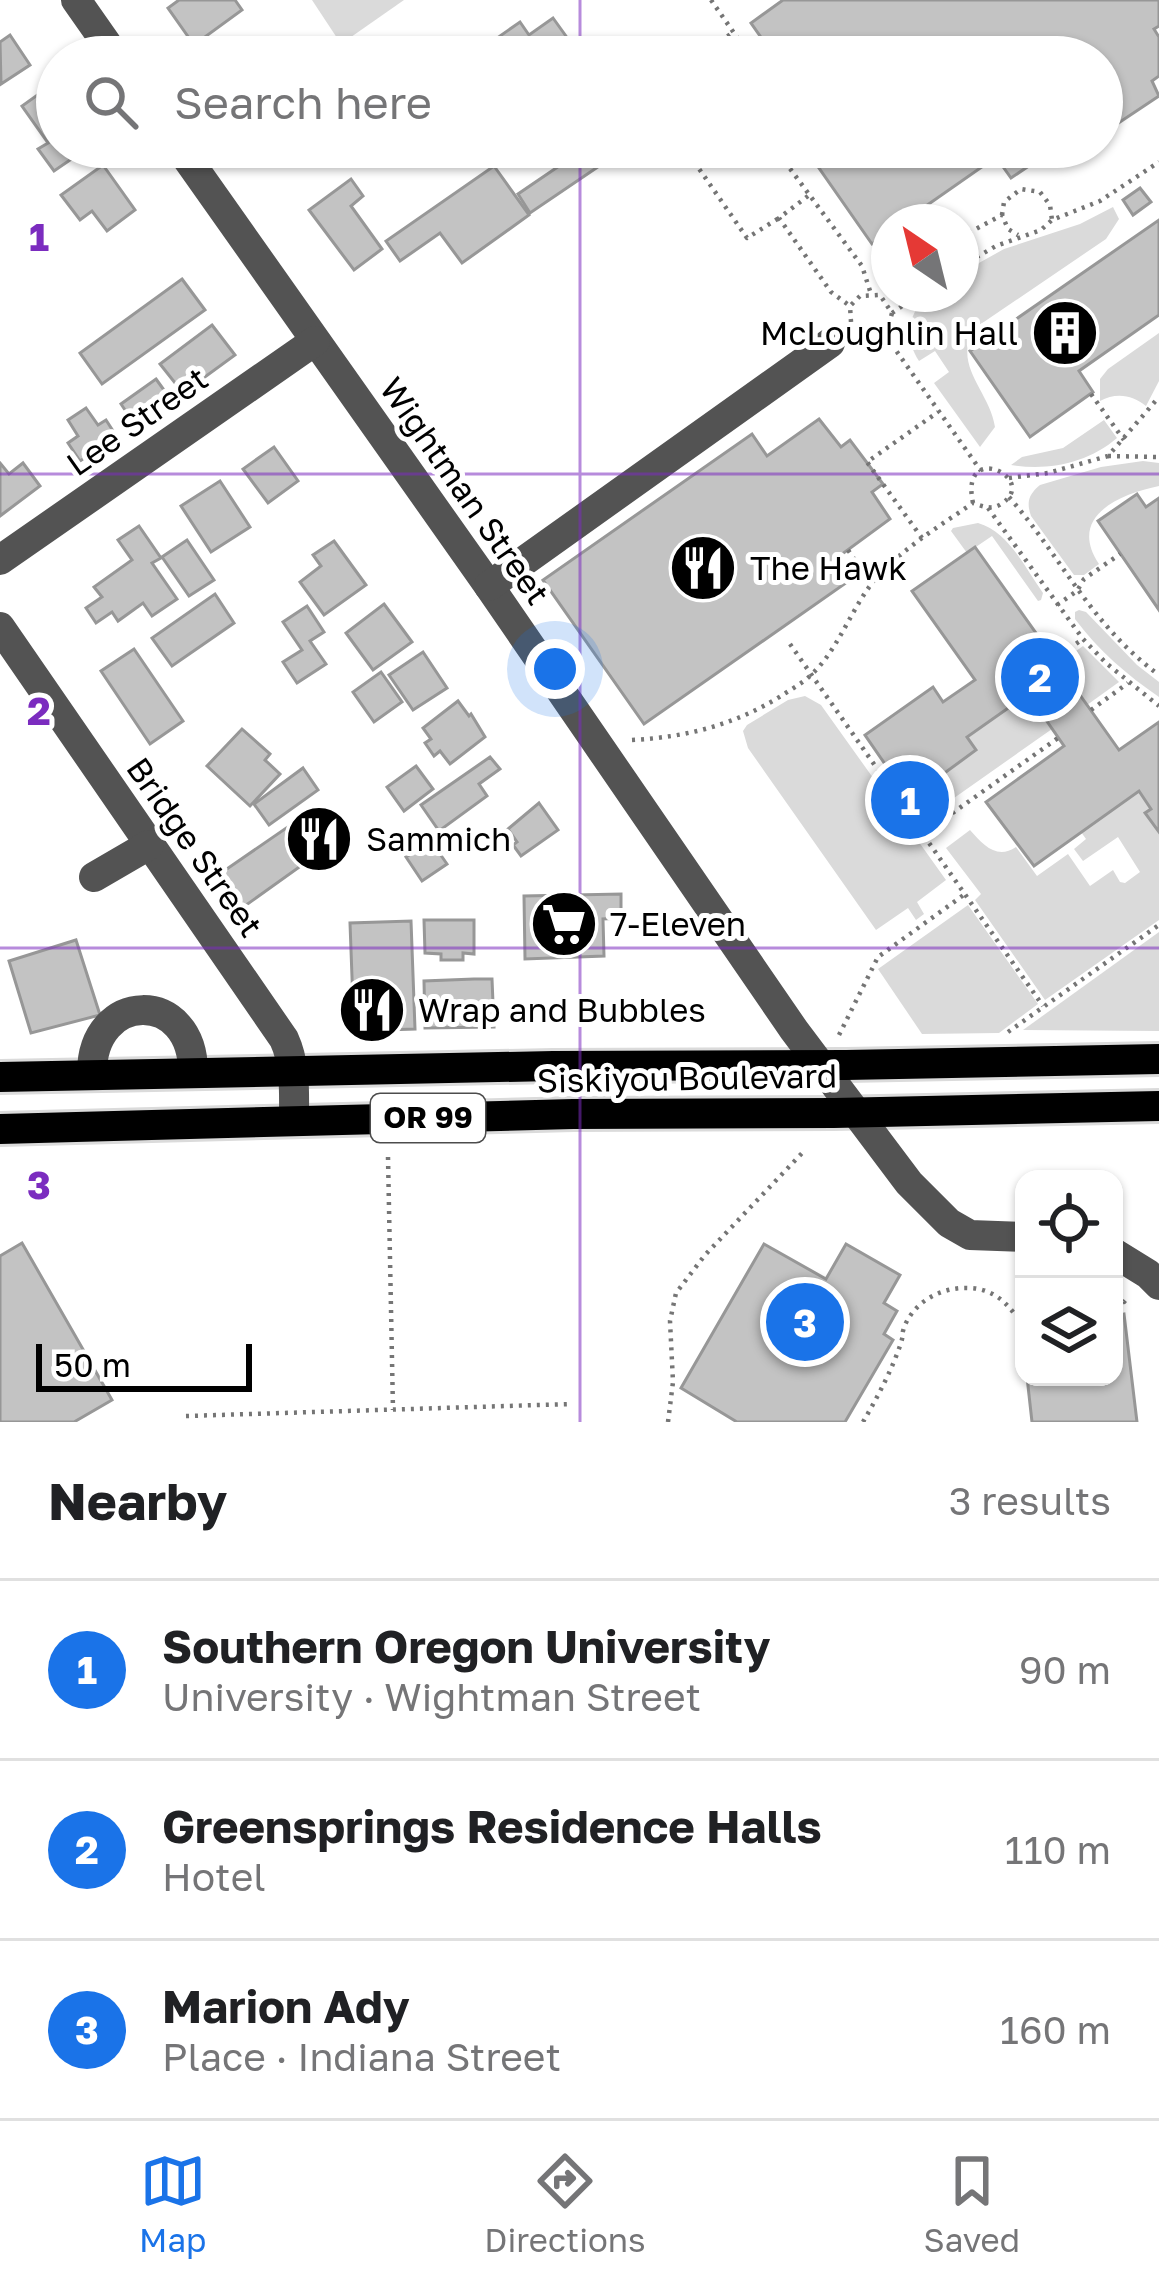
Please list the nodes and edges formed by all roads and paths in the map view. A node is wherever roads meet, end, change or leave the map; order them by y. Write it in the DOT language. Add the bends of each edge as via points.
graph roads {
  1 [pos="76,0"];
  2 [pos="711,0"];
  3 [pos="733,32"];
  4 [pos="101,36"];
  5 [pos="727,36"];
  6 [pos="736,36"];
  7 [pos="1159,162"];
  8 [pos="194,168"];
  9 [pos="699,168"];
  10 [pos="789,168"];
  11 [pos="808,196"];
  12 [pos="1002,215"];
  13 [pos="779,218"];
  14 [pos="1052,220"];
  15 [pos="979,227"];
  16 [pos="1019,236"];
  17 [pos="979,255"];
  18 [pos="871,294"];
  19 [pos="850,307"];
  20 [pos="895,312"];
  21 [pos="892,314"];
  22 [pos="883,332"];
  23 [pos="315,341"];
  24 [pos="830,343"];
  25 [pos="1091,394"];
  26 [pos="1159,397"];
  27 [pos="938,412"];
  28 [pos="1124,440"];
  29 [pos="1108,456"];
  30 [pos="1159,457"];
  31 [pos="981,471"];
  32 [pos="1009,478"];
  33 [pos="1009,496"];
  34 [pos="974,503"];
  35 [pos="988,508"];
  36 [pos="922,538"];
  37 [pos="848,550"];
  38 [pos="1120,554"];
  39 [pos="0,560"];
  40 [pos="876,578"];
  41 [pos="489,586"];
  42 [pos="1077,591"];
  43 [pos="1057,605"];
  44 [pos="0,627"];
  45 [pos="1083,639"];
  46 [pos="790,644"];
  47 [pos="1054,659"];
  48 [pos="812,675"];
  49 [pos="1159,675"];
  50 [pos="1128,682"];
  51 [pos="1159,706"];
  52 [pos="1091,710"];
  53 [pos="1058,738"];
  54 [pos="632,740"];
  55 [pos="923,834"];
  56 [pos="149,844"];
  57 [pos="94,877"];
  58 [pos="965,894"];
  59 [pos="1159,926"];
  60 [pos="1043,1006"];
  61 [pos="839,1035"];
  62 [pos="1004,1036"];
  63 [pos="1159,1059"];
  64 [pos="821,1065"];
  65 [pos="194,1073"];
  66 [pos="293,1073"];
  67 [pos="92,1074"];
  68 [pos="0,1077"];
  69 [pos="1159,1106"];
  70 [pos="856,1112"];
  71 [pos="294,1121"];
  72 [pos="0,1129"];
  73 [pos="805,1150"];
  74 [pos="388,1157"];
  75 [pos="1015,1237"];
  76 [pos="1123,1259"];
  77 [pos="1146,1288"];
  78 [pos="1015,1315"];
  79 [pos="571,1404"];
  80 [pos="393,1410"];
  81 [pos="186,1416"];
  82 [pos="668,1422"];
  83 [pos="863,1422"];
  1 -- 4 [label="street"];
  2 -- 3 [label="path"];
  3 -- 5 [label="path"];
  3 -- 6 [label="path"];
  7 -- 14 [label="path" via="1100,201"];
  8 -- 23 [label="street, Wightman Street"];
  9 -- 13 [label="path" via="747,238"];
  10 -- 11 [label="path"];
  11 -- 13 [label="path"];
  11 -- 18 [label="path" via="862,266"];
  12 -- 14 [label="path" via="1004,202 1021,189 1040,192"];
  12 -- 15 [label="path"];
  12 -- 16 [label="path"];
  13 -- 19 [label="path" via="830,292"];
  14 -- 16 [label="path"];
  16 -- 17 [label="path"];
  18 -- 19 [label="path"];
  19 -- 22 [label="path" via="856,331"];
  20 -- 21 [label="path"];
  21 -- 22 [label="path"];
  22 -- 27 [label="path"];
  23 -- 39 [label="street, Lee Street"];
  23 -- 41 [label="street, Wightman Street"];
  24 -- 41 [label="street"];
  25 -- 28 [label="path"];
  26 -- 28 [label="path"];
  27 -- 31 [label="path"];
  27 -- 36 [label="path" via="867,462"];
  28 -- 29 [label="path"];
  29 -- 30 [label="path"];
  29 -- 32 [label="path"];
  31 -- 32 [label="path" via="1002,470"];
  31 -- 34 [label="path" via="970,490"];
  32 -- 33 [label="path"];
  33 -- 35 [label="path"];
  33 -- 42 [label="path"];
  34 -- 35 [label="path"];
  34 -- 36 [label="path"];
  35 -- 43 [label="path"];
  36 -- 40 [label="path"];
  37 -- 40 [label="path"];
  38 -- 42 [label="path"];
  40 -- 48 [label="path"];
  41 -- 64 [label="street, Wightman Street"];
  42 -- 43 [label="path"];
  42 -- 49 [label="path"];
  43 -- 45 [label="path"];
  44 -- 56 [label="street, Bridge Street"];
  45 -- 47 [label="path"];
  45 -- 50 [label="path"];
  46 -- 48 [label="path"];
  48 -- 54 [label="path" via="719,726"];
  48 -- 55 [label="path"];
  50 -- 51 [label="path"];
  50 -- 52 [label="path"];
  53 -- 55 [label="path"];
  55 -- 58 [label="path"];
  56 -- 57 [label="street"];
  56 -- 66 [label="street, Bridge Street" via="284,1040"];
  58 -- 60 [label="path"];
  58 -- 61 [label="path" via="878,957"];
  59 -- 60 [label="path"];
  60 -- 62 [label="path"];
  63 -- 64 [label="main road, Siskiyou Boulevard / OR 99"];
  64 -- 66 [label="main road, Siskiyou Boulevard / OR 99"];
  64 -- 70 [label="street, Wightman Street"];
  65 -- 66 [label="main road, Siskiyou Boulevard / OR 99"];
  65 -- 67 [label="main road, Siskiyou Boulevard / OR 99"];
  65 -- 67 [label="street" via="183,1029 142,1010 102,1030"];
  66 -- 71 [label="street, Bridge Street"];
  67 -- 68 [label="main road, Siskiyou Boulevard / OR 99"];
  69 -- 70 [label="main road, Siskiyou Boulevard / OR 99"];
  70 -- 71 [label="main road, Siskiyou Boulevard / OR 99"];
  70 -- 75 [label="street, Wightman Street" via="949,1222 970,1235"];
  71 -- 72 [label="main road, Siskiyou Boulevard / OR 99"];
  73 -- 82 [label="path" via="676,1293"];
  74 -- 80 [label="path"];
  76 -- 77 [label="street" via="1148,1274"];
  78 -- 83 [label="path" via="980,1288 931,1297 907,1321"];
  79 -- 80 [label="path"];
  80 -- 81 [label="path"];
}
